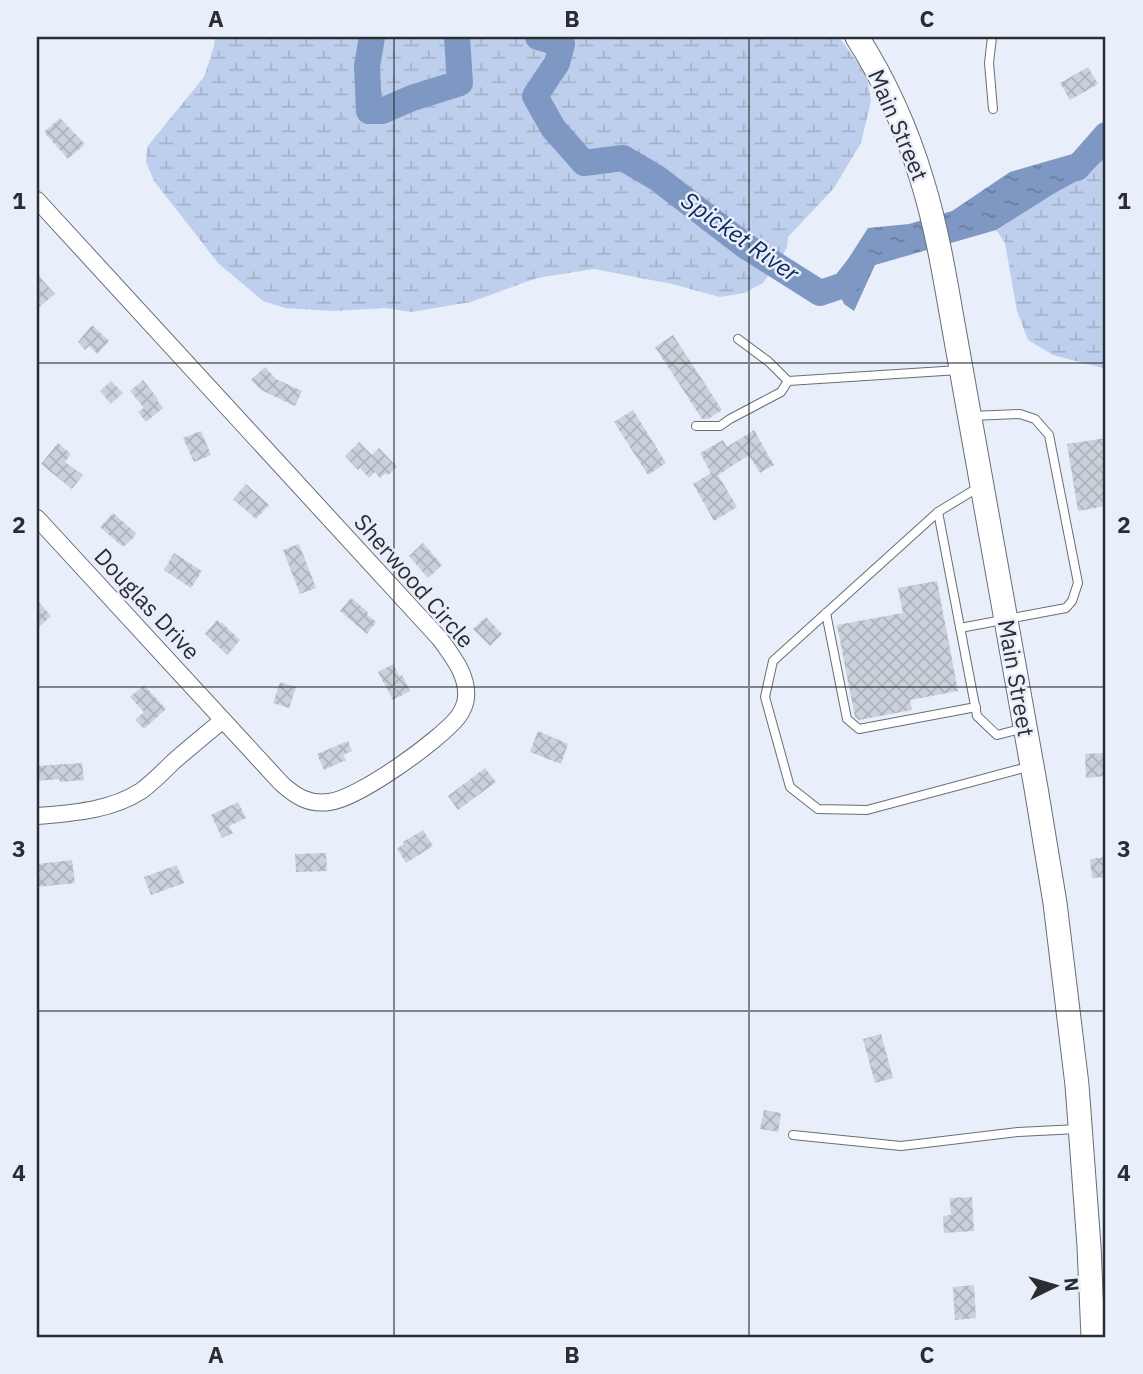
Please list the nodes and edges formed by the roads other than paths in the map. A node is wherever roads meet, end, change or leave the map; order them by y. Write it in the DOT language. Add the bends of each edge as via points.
graph roads {
  1 [pos="857,37"];
  2 [pos="992,37"];
  3 [pos="993,109"];
  4 [pos="37,200"];
  5 [pos="738,339"];
  6 [pos="961,370"];
  7 [pos="788,381"];
  8 [pos="970,416"];
  9 [pos="696,426"];
  10 [pos="982,485"];
  11 [pos="938,512"];
  12 [pos="37,518"];
  13 [pos="826,613"];
  14 [pos="1006,619"];
  15 [pos="960,628"];
  16 [pos="976,707"];
  17 [pos="223,720"];
  18 [pos="1025,727"];
  19 [pos="1032,766"];
  20 [pos="37,816"];
  21 [pos="1081,1129"];
  22 [pos="793,1135"];
  23 [pos="1093,1337"];
  1 -- 6 [label="main road, Main Street" via="899,117 923,181"];
  2 -- 3 [label="lane"];
  4 -- 17 [label="street, Sherwood Circle" via="429,627 465,682 466,699 460,714 424,748 355,793 327,803 293,794"];
  5 -- 7 [label="lane"];
  6 -- 7 [label="lane"];
  6 -- 8 [label="main road, Main Street"];
  7 -- 9 [label="lane" via="781,392 720,426"];
  8 -- 10 [label="main road, Main Street"];
  8 -- 14 [label="lane" via="1020,414 1035,419 1049,435 1078,583 1066,608"];
  10 -- 11 [label="lane"];
  10 -- 14 [label="main road, Main Street"];
  11 -- 13 [label="lane"];
  11 -- 15 [label="lane"];
  12 -- 17 [label="street, Douglas Drive"];
  13 -- 16 [label="lane" via="847,719 859,729"];
  13 -- 19 [label="lane" via="773,661 765,697 790,787 818,809 867,810"];
  14 -- 15 [label="lane"];
  14 -- 18 [label="main road, Main Street"];
  15 -- 16 [label="lane"];
  16 -- 18 [label="lane" via="977,716 997,735"];
  17 -- 20 [label="street" via="128,798 83,812"];
  18 -- 19 [label="main road, Main Street"];
  19 -- 21 [label="main road, Main Street" via="1057,916"];
  21 -- 22 [label="lane" via="901,1146"];
  21 -- 23 [label="main road, Main Street"];
}
